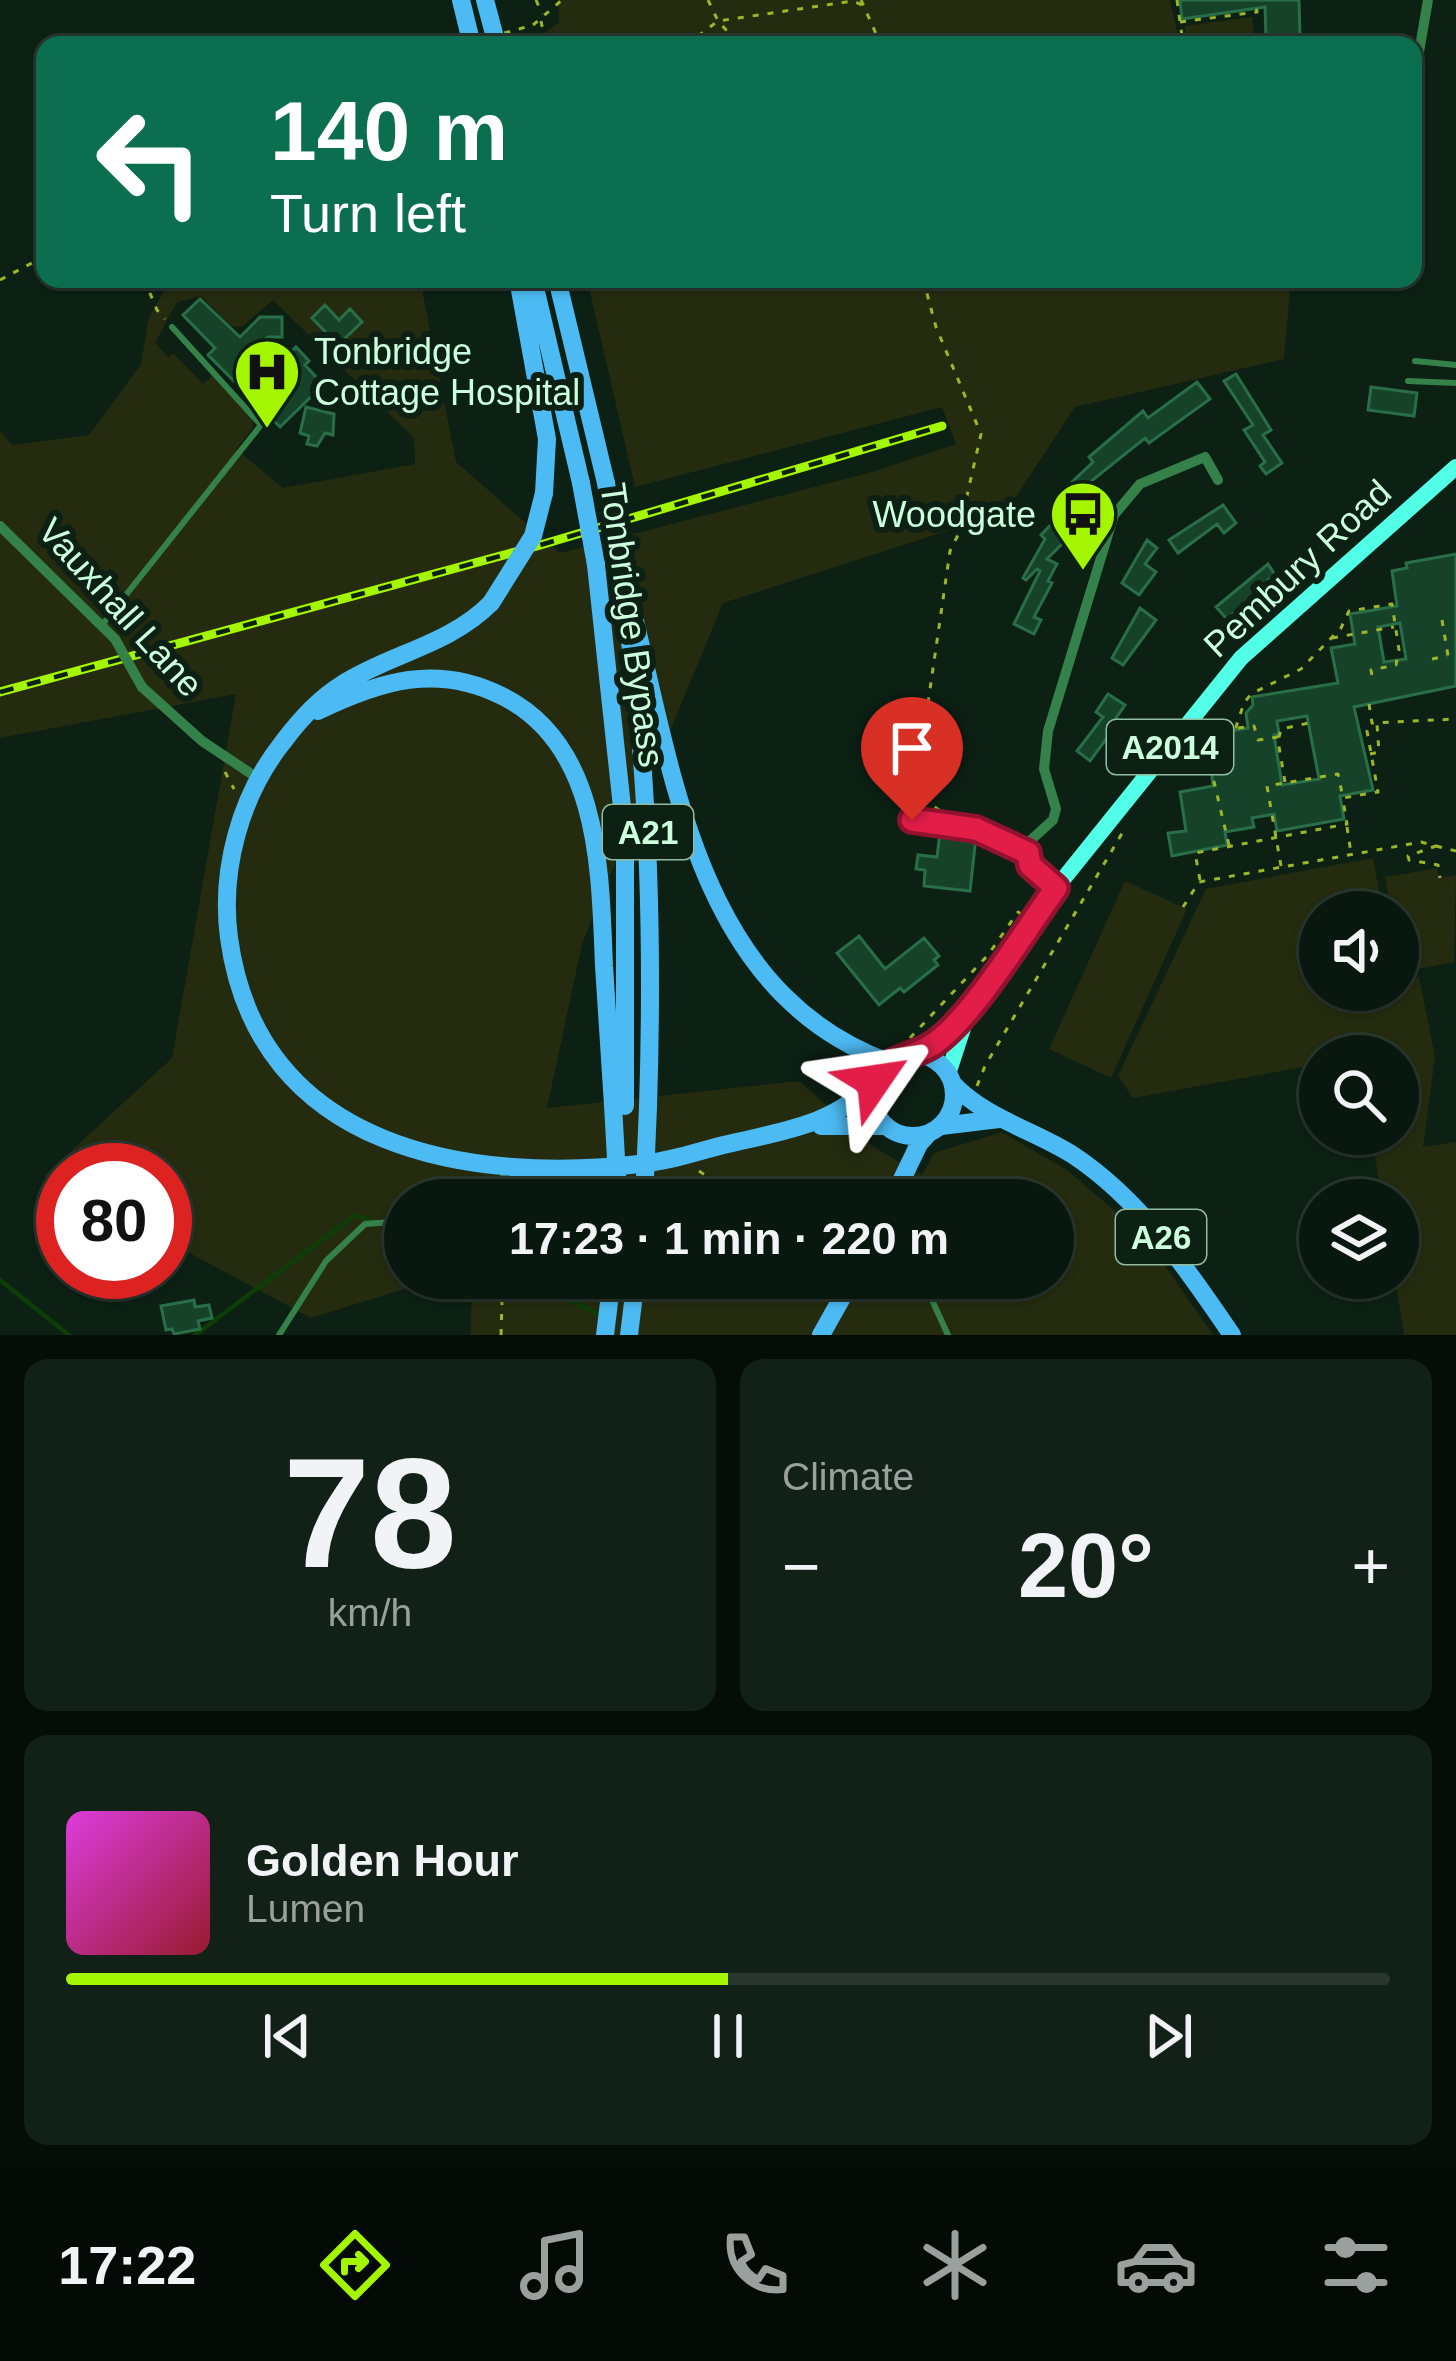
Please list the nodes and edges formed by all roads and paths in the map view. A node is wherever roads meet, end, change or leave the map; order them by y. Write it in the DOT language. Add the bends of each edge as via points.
graph roads {
  1 [pos="460,0"];
  2 [pos="485,0"];
  3 [pos="536,0"];
  4 [pos="562,0"];
  5 [pos="708,0"];
  6 [pos="1178,0"];
  7 [pos="1255,0"];
  8 [pos="1428,0"];
  9 [pos="863,3"];
  10 [pos="543,18"];
  11 [pos="718,21"];
  12 [pos="1180,22"];
  13 [pos="470,36"];
  14 [pos="493,36"];
  15 [pos="494,36"];
  16 [pos="545,36"];
  17 [pos="698,36"];
  18 [pos="732,36"];
  19 [pos="876,36"];
  20 [pos="1182,36"];
  21 [pos="1420,36"];
  22 [pos="36,261"];
  23 [pos="0,280"];
  24 [pos="148,288"];
  25 [pos="520,288"];
  26 [pos="534,288"];
  27 [pos="559,288"];
  28 [pos="925,288"];
  29 [pos="172,327"];
  30 [pos="1414,361"];
  31 [pos="1456,364"];
  32 [pos="1408,381"];
  33 [pos="1456,383"];
  34 [pos="1456,467"];
  35 [pos="1218,480"];
  36 [pos="0,526"];
  37 [pos="620,562"];
  38 [pos="1397,597"];
  39 [pos="1392,604"];
  40 [pos="1442,620"];
  41 [pos="103,625"];
  42 [pos="1395,627"];
  43 [pos="1332,638"];
  44 [pos="1456,655"];
  45 [pos="1448,656"];
  46 [pos="1432,659"];
  47 [pos="1372,676"];
  48 [pos="1369,704"];
  49 [pos="309,716"];
  50 [pos="1456,719"];
  51 [pos="1309,723"];
  52 [pos="1374,723"];
  53 [pos="1236,727"];
  54 [pos="1280,736"];
  55 [pos="1370,754"];
  56 [pos="225,772"];
  57 [pos="259,779"];
  58 [pos="1285,783"];
  59 [pos="235,796"];
  60 [pos="1342,798"];
  61 [pos="1132,818"];
  62 [pos="912,820"];
  63 [pos="949,824"];
  64 [pos="1347,824"];
  65 [pos="1275,837"];
  66 [pos="1229,845"];
  67 [pos="1436,847"];
  68 [pos="1456,851"];
  69 [pos="1028,853"];
  70 [pos="1352,855"];
  71 [pos="1281,867"];
  72 [pos="1440,878"];
  73 [pos="1200,882"];
  74 [pos="1056,888"];
  75 [pos="1183,907"];
  76 [pos="1018,912"];
  77 [pos="969,1009"];
  78 [pos="909,1049"];
  79 [pos="888,1062"];
  80 [pos="951,1079"];
  81 [pos="874,1081"];
  82 [pos="970,1099"];
  83 [pos="619,1105"];
  84 [pos="999,1119"];
  85 [pos="798,1127"];
  86 [pos="890,1129"];
  87 [pos="935,1130"];
  88 [pos="685,1156"];
  89 [pos="513,1171"];
  90 [pos="508,1179"];
  91 [pos="513,1179"];
  92 [pos="618,1179"];
  93 [pos="645,1179"];
  94 [pos="711,1179"];
  95 [pos="899,1179"];
  96 [pos="904,1179"];
  97 [pos="384,1223"];
  98 [pos="503,1299"];
  99 [pos="609,1299"];
  100 [pos="633,1299"];
  101 [pos="841,1299"];
  102 [pos="932,1299"];
  103 [pos="279,1335"];
  104 [pos="501,1335"];
  105 [pos="604,1335"];
  106 [pos="628,1335"];
  107 [pos="821,1335"];
  108 [pos="948,1335"];
  109 [pos="1232,1335"];
  1 -- 13 [label="highway"];
  2 -- 15 [label="highway"];
  3 -- 10 [label="path"];
  4 -- 10 [label="path"];
  5 -- 11 [label="path"];
  6 -- 12 [label="path"];
  7 -- 12 [label="path" via="1257,12"];
  8 -- 21 [label="street"];
  9 -- 11 [label="path"];
  9 -- 19 [label="path"];
  10 -- 14 [label="path, bridge"];
  10 -- 16 [label="path"];
  11 -- 17 [label="path"];
  11 -- 18 [label="path"];
  12 -- 20 [label="path"];
  22 -- 23 [label="path"];
  24 -- 29 [label="path"];
  25 -- 49 [label="highway, bridge" via="548,439 533,536 491,603 449,636 342,684"];
  26 -- 83 [label="highway, Tonbridge Bypass / A21, bridge" via="596,565 626,835"];
  27 -- 37 [label="highway, Tonbridge Bypass / A21, bridge"];
  28 -- 63 [label="path" via="981,434 950,551 918,772 917,795"];
  29 -- 41 [label="lane" via="261,425"];
  30 -- 31 [label="lane"];
  32 -- 33 [label="lane"];
  34 -- 74 [label="main road, Pembury Road / A2014" via="1241,658"];
  35 -- 69 [label="street" via="1205,458 1193,461 1140,484 1114,514 1048,731 1044,769 1056,809"];
  36 -- 41 [label="street, Vauxhall Lane"];
  37 -- 79 [label="highway" via="678,797 725,917 782,994"];
  37 -- 93 [label="highway, Tonbridge Bypass / A21, bridge" via="649,838"];
  38 -- 39 [label="path"];
  39 -- 42 [label="path"];
  39 -- 43 [label="path" via="1349,611"];
  40 -- 45 [label="path"];
  41 -- 57 [label="street, Vauxhall Lane, bridge" via="142,687"];
  42 -- 43 [label="path"];
  42 -- 47 [label="path" via="1396,665"];
  43 -- 53 [label="path" via="1301,669 1251,694"];
  44 -- 45 [label="path"];
  45 -- 46 [label="path"];
  48 -- 52 [label="path"];
  49 -- 57 [label="highway"];
  49 -- 83 [label="highway" via="384,683 443,677 513,701 553,738 580,787 596,845"];
  50 -- 52 [label="path"];
  51 -- 54 [label="path"];
  52 -- 55 [label="path" via="1366,730"];
  52 -- 55 [label="path" via="1379,752"];
  53 -- 54 [label="path" via="1254,726 1258,740"];
  53 -- 66 [label="path" via="1206,748"];
  54 -- 58 [label="path"];
  55 -- 60 [label="path" via="1378,792"];
  56 -- 59 [label="path"];
  57 -- 89 [label="highway" via="234,845 227,924 240,989 261,1036 303,1090 354,1127 418,1152"];
  58 -- 60 [label="path" via="1338,774"];
  58 -- 65 [label="path" via="1267,786"];
  60 -- 64 [label="path"];
  61 -- 82 [label="path"];
  62 -- 63 [label="lane"];
  63 -- 69 [label="lane"];
  64 -- 65 [label="path"];
  64 -- 70 [label="path"];
  65 -- 66 [label="path"];
  65 -- 71 [label="path"];
  66 -- 73 [label="path" via="1196,853"];
  67 -- 68 [label="path"];
  67 -- 70 [label="path" via="1421,842"];
  67 -- 72 [label="path" via="1408,856 1438,865"];
  69 -- 74 [label="street"];
  70 -- 71 [label="path"];
  71 -- 73 [label="path"];
  73 -- 75 [label="path"];
  74 -- 77 [label="main road, Pembury Road / A2014"];
  76 -- 78 [label="path"];
  77 -- 78 [label="main road, Pembury Road / A2014" via="938,1041"];
  77 -- 80 [label="main road, Pembury Road / A2014"];
  78 -- 79 [label="highway"];
  78 -- 80 [label="highway" via="934,1059"];
  79 -- 81 [label="highway"];
  80 -- 82 [label="highway, A26"];
  80 -- 87 [label="highway" via="953,1107"];
  81 -- 85 [label="highway" via="850,1105"];
  81 -- 86 [label="highway" via="873,1105"];
  82 -- 84 [label="highway, A26"];
  83 -- 92 [label="highway, bridge"];
  84 -- 87 [label="highway"];
  84 -- 109 [label="highway, A26" via="1072,1155 1138,1210"];
  85 -- 86 [label="highway"];
  85 -- 88 [label="highway"];
  86 -- 87 [label="highway" via="911,1137"];
  86 -- 95 [label="highway" via="903,1161"];
  87 -- 96 [label="highway"];
  88 -- 89 [label="highway"];
  88 -- 94 [label="path" via="687,1169"];
  89 -- 90 [label="lane"];
  89 -- 91 [label="path"];
  97 -- 103 [label="lane" via="365,1224 326,1261"];
  98 -- 104 [label="path"];
  99 -- 105 [label="highway"];
  100 -- 106 [label="highway"];
  101 -- 107 [label="highway"];
  102 -- 108 [label="lane"];
}
